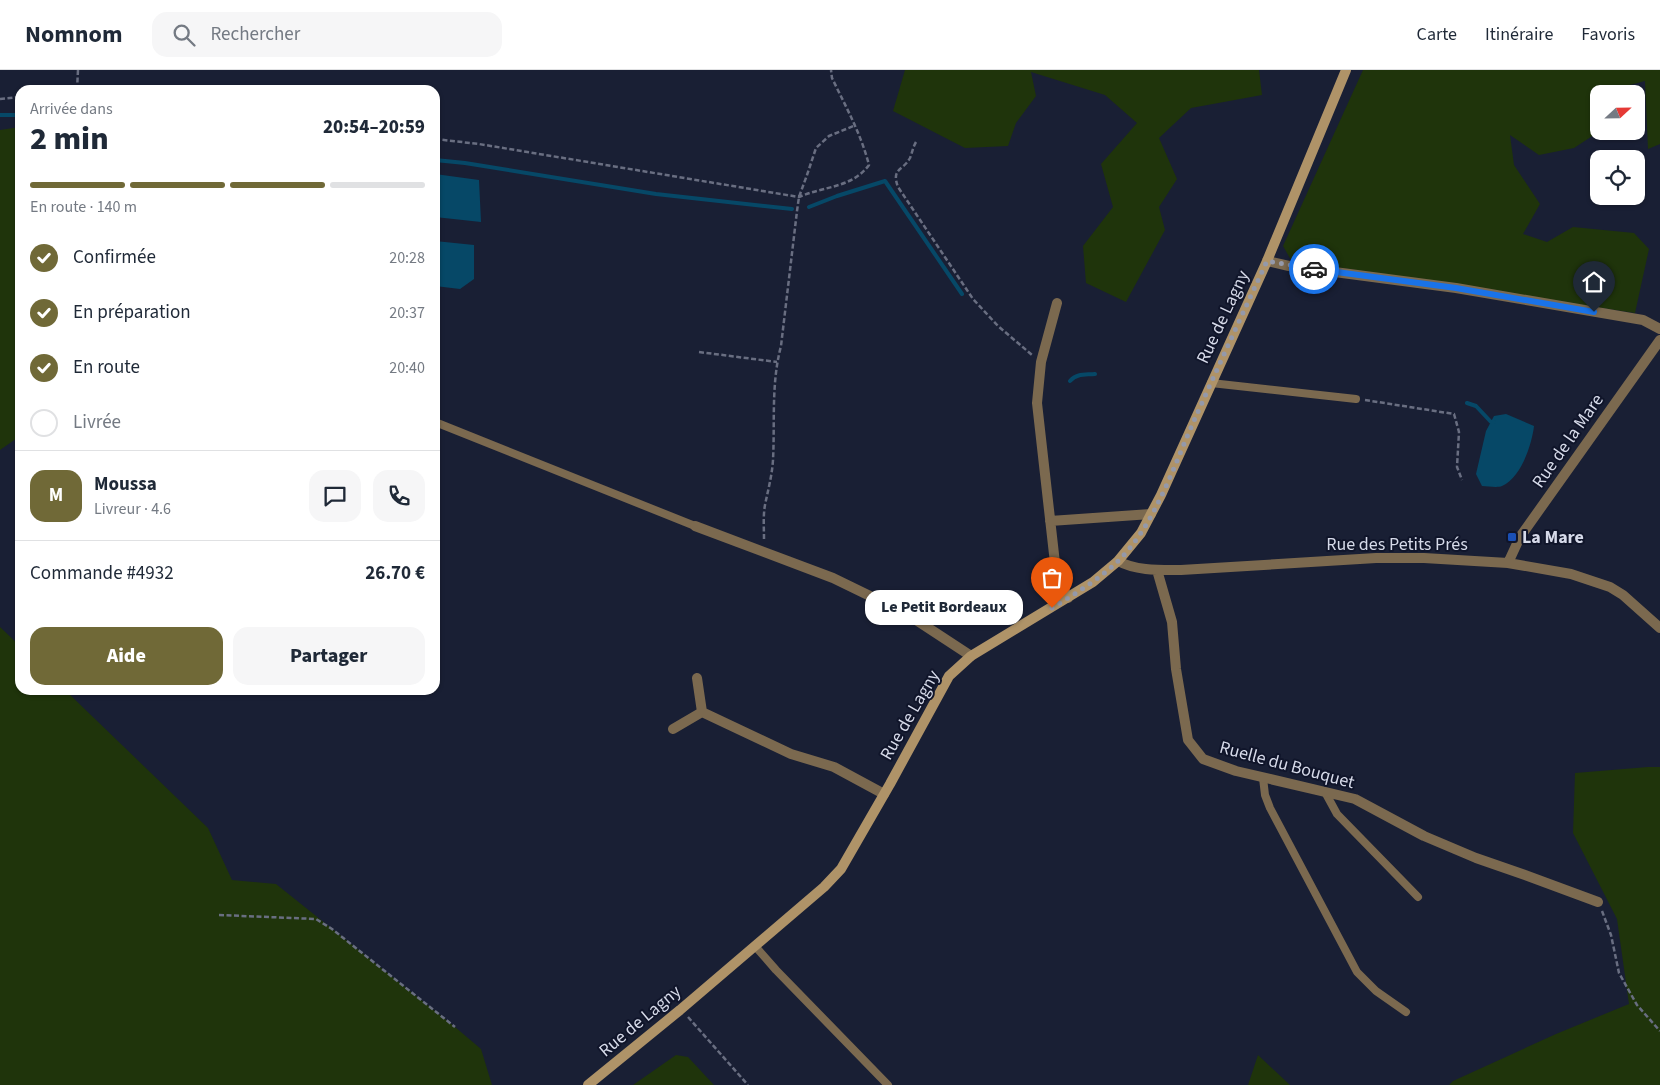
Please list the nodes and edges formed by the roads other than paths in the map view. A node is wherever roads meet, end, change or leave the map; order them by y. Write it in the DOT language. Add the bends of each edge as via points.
graph roads {
  1 [pos="1346,70"];
  2 [pos="1267,261"];
  3 [pos="1057,303"];
  4 [pos="1660,329"];
  5 [pos="1660,340"];
  6 [pos="1211,382"];
  7 [pos="1356,399"];
  8 [pos="440,424"];
  9 [pos="1152,514"];
  10 [pos="1050,521"];
  11 [pos="696,526"];
  12 [pos="1118,561"];
  13 [pos="1508,563"];
  14 [pos="1157,570"];
  15 [pos="1068,598"];
  16 [pos="1660,628"];
  17 [pos="972,656"];
  18 [pos="697,678"];
  19 [pos="702,712"];
  20 [pos="673,729"];
  21 [pos="1263,778"];
  22 [pos="1326,792"];
  23 [pos="884,794"];
  24 [pos="1418,897"];
  25 [pos="1598,902"];
  26 [pos="755,946"];
  27 [pos="1406,1012"];
  28 [pos="588,1085"];
  29 [pos="888,1085"];
  1 -- 2 [label="main road, Rue de Lagny"];
  2 -- 4 [label="street" via="1634,318"];
  2 -- 6 [label="main road, Rue de Lagny"];
  3 -- 10 [label="street" via="1041,362 1037,403"];
  5 -- 13 [label="street, Rue de la Mare" via="1520,537"];
  6 -- 7 [label="lane"];
  6 -- 9 [label="main road, Rue de Lagny"];
  8 -- 11 [label="lane"];
  9 -- 10 [label="street"];
  9 -- 12 [label="main road, Rue de Lagny"];
  10 -- 15 [label="street" via="1056,572"];
  11 -- 17 [label="street" via="833,578 907,614"];
  12 -- 14 [label="street, Rue des Petits Prés" via="1127,566"];
  12 -- 15 [label="main road, Rue de Lagny"];
  13 -- 14 [label="street, Rue des Petits Prés" via="1376,558"];
  13 -- 16 [label="street, Rue des Petits Prés" via="1572,574 1610,588 1623,594"];
  14 -- 21 [label="street, Ruelle du Bouquet" via="1172,622 1188,740 1203,759"];
  15 -- 17 [label="main road, Rue de Lagny"];
  17 -- 23 [label="main road, Rue de Lagny" via="949,676"];
  18 -- 19 [label="street"];
  19 -- 20 [label="street"];
  19 -- 23 [label="street" via="791,754 834,767"];
  21 -- 22 [label="street, Ruelle du Bouquet"];
  21 -- 27 [label="lane" via="1270,808 1357,972 1376,991"];
  22 -- 24 [label="lane" via="1337,814"];
  22 -- 25 [label="street, Ruelle du Bouquet" via="1355,798 1424,836"];
  23 -- 26 [label="main road, Rue de Lagny" via="841,869"];
  26 -- 28 [label="main road, Rue de Lagny"];
  26 -- 29 [label="lane"];
}
